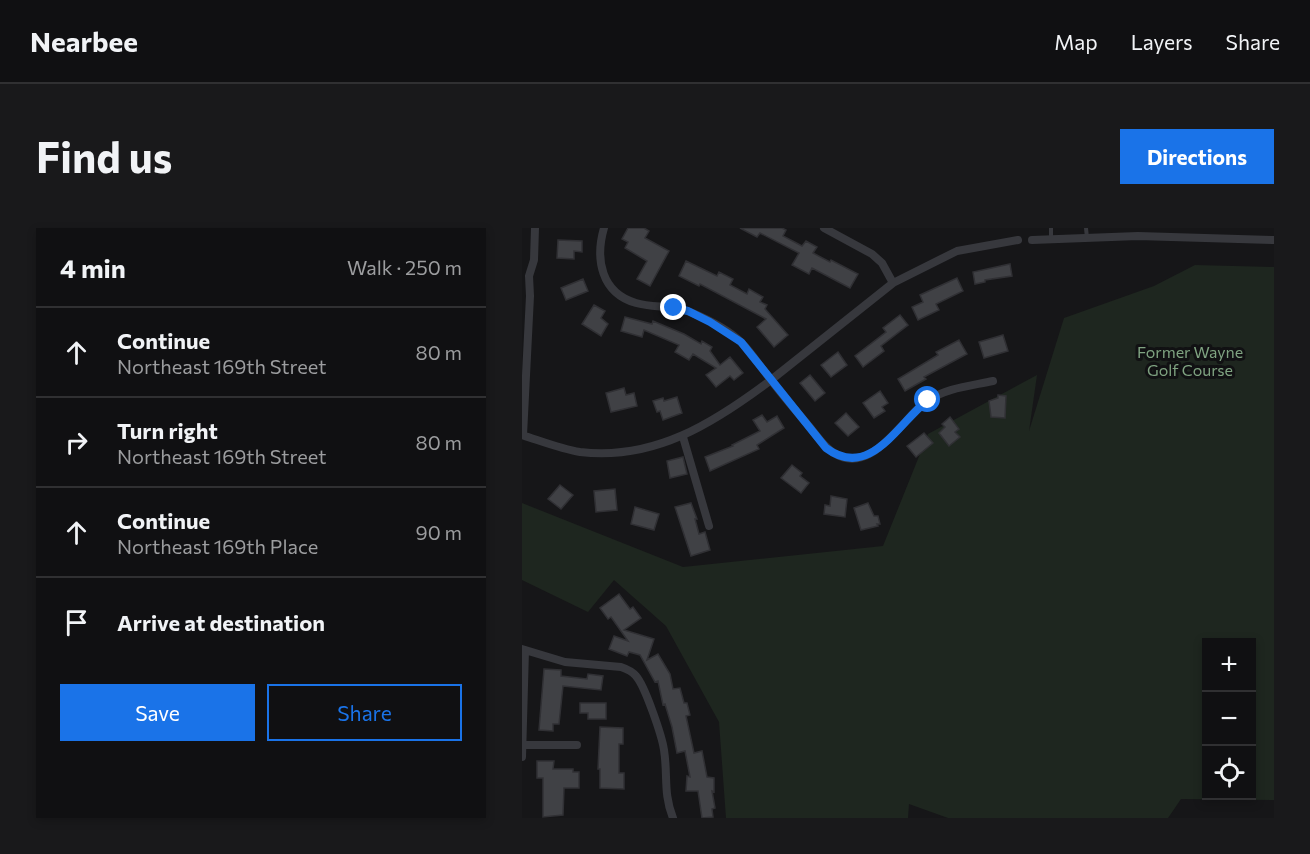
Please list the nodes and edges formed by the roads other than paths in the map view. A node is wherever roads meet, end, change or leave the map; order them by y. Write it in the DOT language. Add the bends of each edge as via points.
graph roads {
  1 [pos="535,228"];
  2 [pos="604,228"];
  3 [pos="824,228"];
  4 [pos="1051,228"];
  5 [pos="1086,228"];
  6 [pos="1138,232"];
  7 [pos="1087,238"];
  8 [pos="1051,239"];
  9 [pos="1018,240"];
  10 [pos="1032,240"];
  11 [pos="1274,240"];
  12 [pos="522,269"];
  13 [pos="529,276"];
  14 [pos="892,283"];
  15 [pos="771,380"];
  16 [pos="993,381"];
  17 [pos="523,435"];
  18 [pos="683,436"];
  19 [pos="709,526"];
  20 [pos="523,649"];
  21 [pos="522,732"];
  22 [pos="577,745"];
  23 [pos="522,746"];
  24 [pos="522,757"];
  25 [pos="673,818"];
  1 -- 13 [label="street"];
  2 -- 15 [label="street" via="599,253 606,284 620,297 637,304 688,311 710,322 741,342"];
  3 -- 14 [label="street" via="872,254 882,263"];
  4 -- 8 [label="lane"];
  5 -- 7 [label="lane"];
  6 -- 7 [label="street"];
  6 -- 11 [label="street"];
  7 -- 8 [label="street"];
  8 -- 10 [label="street"];
  9 -- 14 [label="street" via="957,252"];
  12 -- 13 [label="street"];
  13 -- 17 [label="street"];
  14 -- 15 [label="street"];
  15 -- 16 [label="street" via="826,448 842,457 854,458 881,448 928,400"];
  15 -- 18 [label="street" via="733,409"];
  17 -- 18 [label="street" via="579,452 616,453"];
  18 -- 19 [label="street"];
  20 -- 21 [label="street"];
  20 -- 25 [label="street" via="565,662 621,667 638,677 662,739 665,792"];
  21 -- 23 [label="street"];
  22 -- 23 [label="street"];
  23 -- 24 [label="street"];
}
